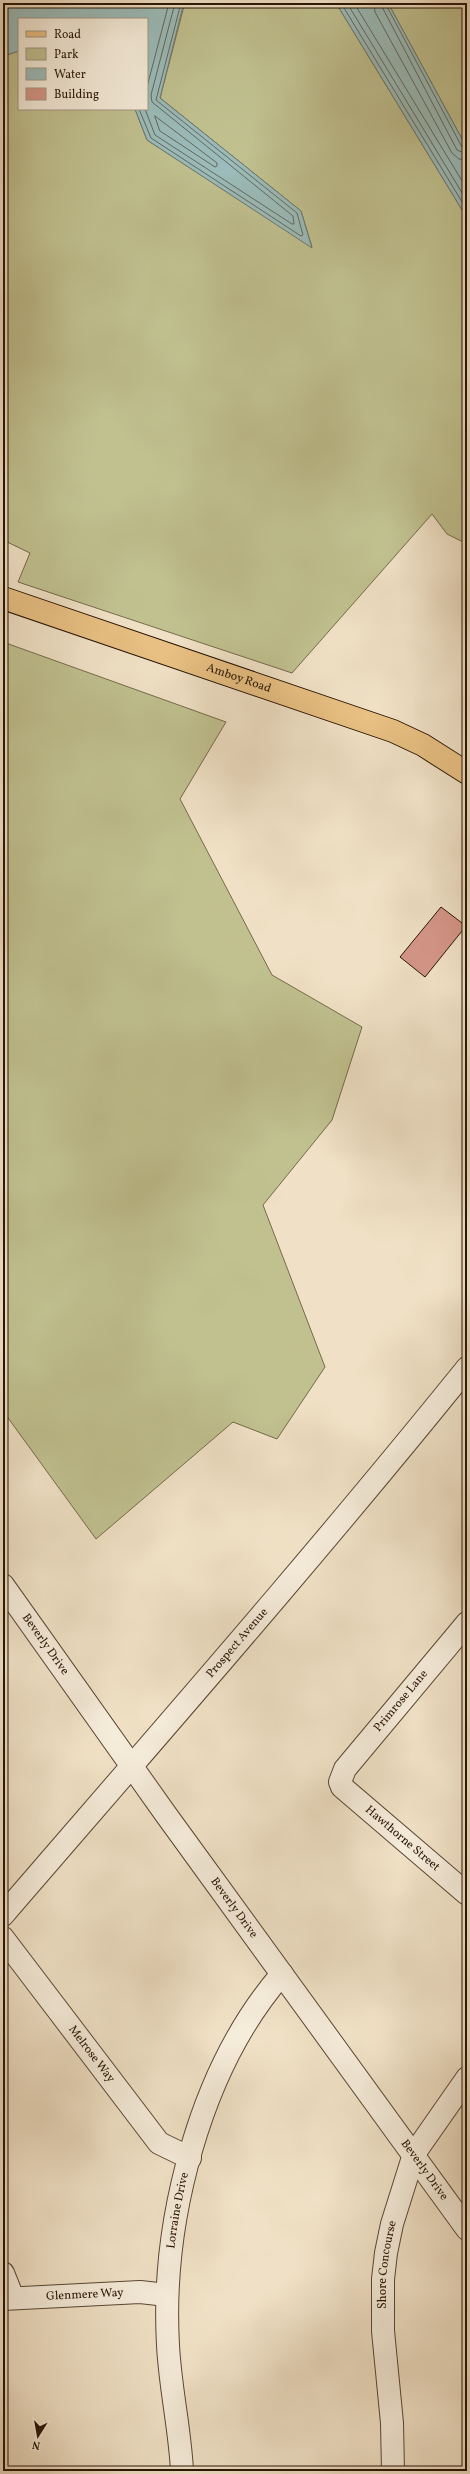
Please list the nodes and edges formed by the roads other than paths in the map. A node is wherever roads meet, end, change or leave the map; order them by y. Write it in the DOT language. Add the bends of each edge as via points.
graph roads {
  1 [pos="3,598"];
  2 [pos="467,773"];
  3 [pos="467,1368"];
  4 [pos="3,1585"];
  5 [pos="467,1624"];
  6 [pos="132,1766"];
  7 [pos="340,1782"];
  8 [pos="467,1894"];
  9 [pos="3,1915"];
  10 [pos="3,1938"];
  11 [pos="282,1974"];
  12 [pos="467,2078"];
  13 [pos="414,2154"];
  14 [pos="190,2158"];
  15 [pos="467,2229"];
  16 [pos="3,2273"];
  17 [pos="166,2295"];
  18 [pos="8,2299"];
  19 [pos="182,2471"];
  20 [pos="392,2471"];
  1 -- 2 [label="main road, Amboy Road" via="393,731 423,745"];
  3 -- 6 [label="street, Prospect Avenue"];
  4 -- 6 [label="street, Beverly Drive"];
  5 -- 7 [label="street, Primrose Lane" via="345,1769"];
  6 -- 9 [label="street, Prospect Avenue"];
  6 -- 11 [label="street, Beverly Drive"];
  7 -- 8 [label="street, Hawthorne Street" via="342,1787"];
  10 -- 14 [label="street, Melrose Way" via="159,2143"];
  11 -- 13 [label="street, Beverly Drive"];
  11 -- 14 [label="street, Lorraine Drive" via="259,2000 230,2052 204,2112"];
  12 -- 13 [label="street, Shore Concourse"];
  13 -- 15 [label="street, Beverly Drive"];
  13 -- 20 [label="street, Shore Concourse" via="392,2224 383,2279 383,2331 392,2423"];
  14 -- 17 [label="street, Lorraine Drive" via="180,2191"];
  16 -- 18 [label="street"];
  17 -- 18 [label="street, Glenmere Way" via="140,2292"];
  17 -- 19 [label="street, Lorraine Drive" via="168,2346"];
}
